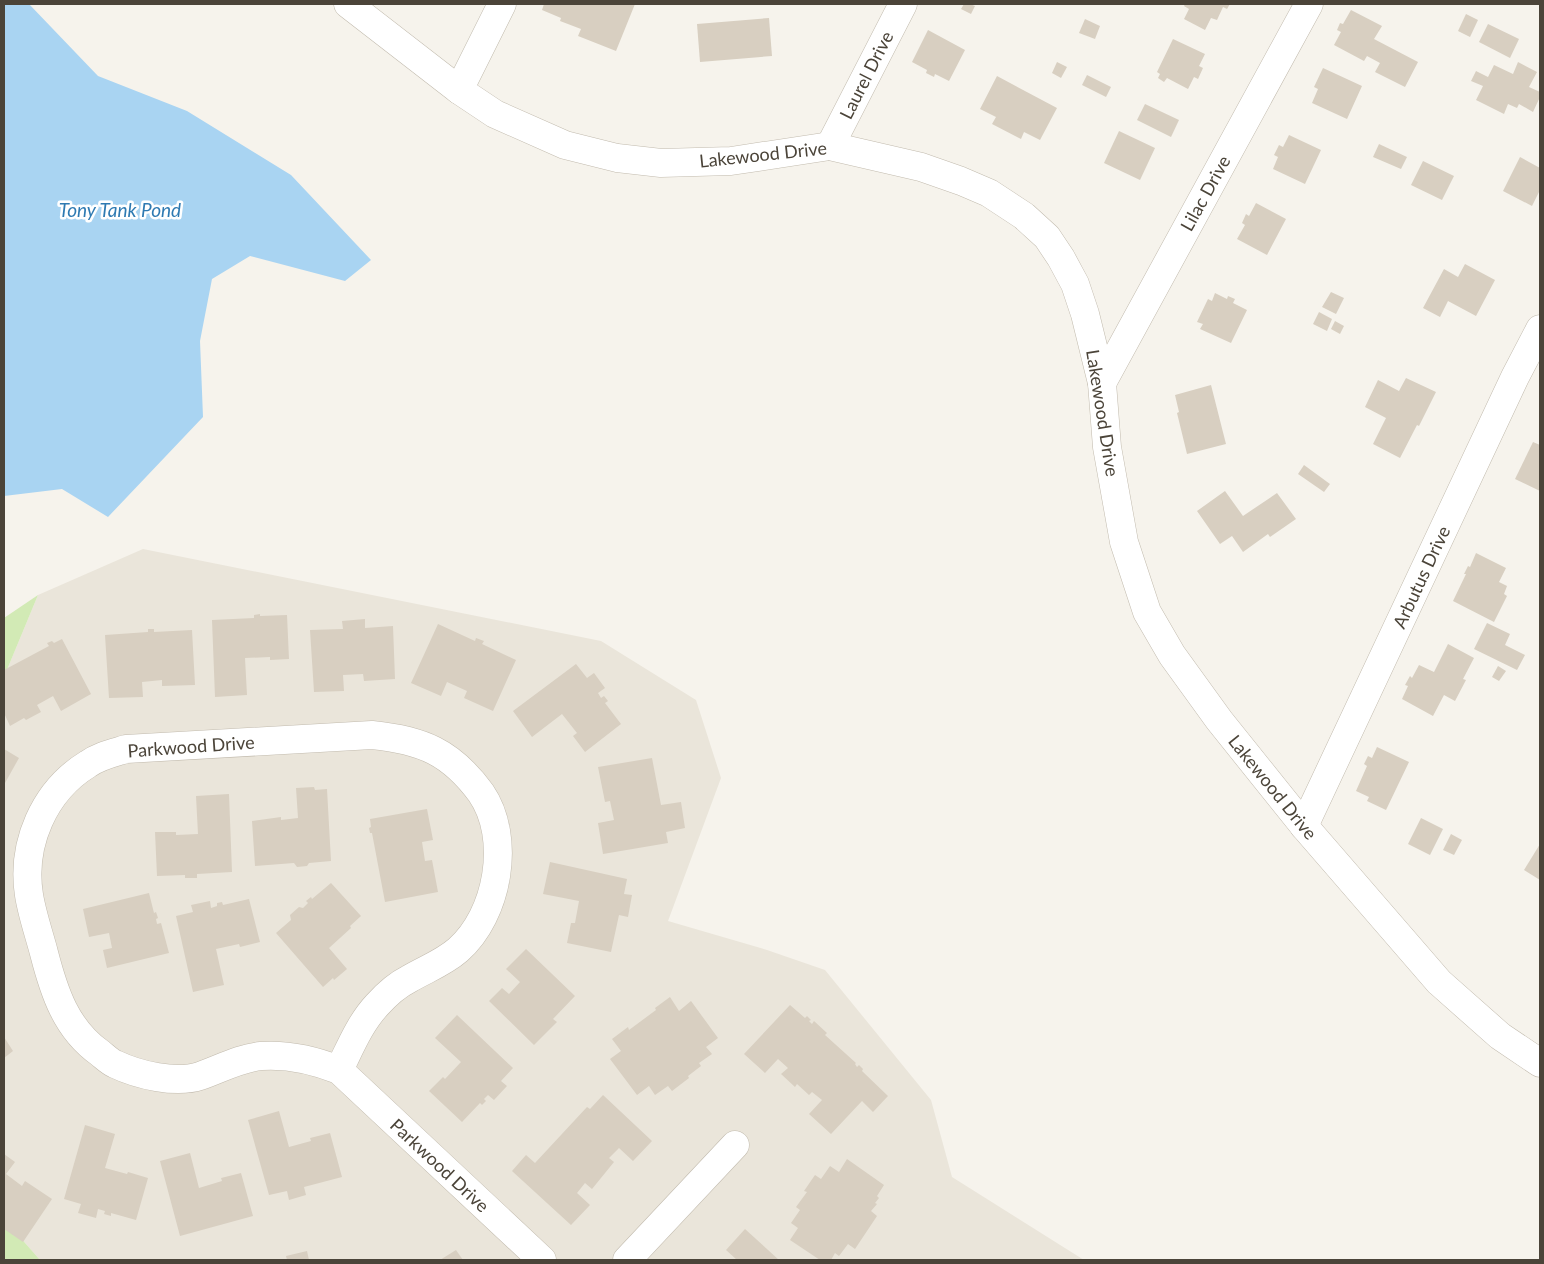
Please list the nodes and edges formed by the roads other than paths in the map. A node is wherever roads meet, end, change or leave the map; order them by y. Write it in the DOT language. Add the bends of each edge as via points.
graph roads {
  1 [pos="348,4"];
  2 [pos="502,4"];
  3 [pos="903,4"];
  4 [pos="1309,4"];
  5 [pos="459,90"];
  6 [pos="830,146"];
  7 [pos="1540,329"];
  8 [pos="1102,383"];
  9 [pos="1304,826"];
  10 [pos="1540,1062"];
  11 [pos="339,1070"];
  12 [pos="734,1145"];
  13 [pos="542,1260"];
  14 [pos="628,1260"];
  1 -- 5 [label="street, Lakewood Drive"];
  2 -- 5 [label="street"];
  3 -- 6 [label="street, Laurel Drive"];
  4 -- 8 [label="street, Lilac Drive"];
  5 -- 6 [label="street, Lakewood Drive" via="495,114 538,134 565,145 617,158 662,163 731,161"];
  6 -- 8 [label="street, Lakewood Drive" via="921,167 953,178 989,193 1024,216 1046,237 1075,284"];
  7 -- 9 [label="street, Arbutus Drive"];
  8 -- 9 [label="street, Lakewood Drive" via="1107,447 1124,542 1147,612 1172,655 1219,720"];
  9 -- 10 [label="street, Lakewood Drive" via="1439,982 1500,1036"];
  11 -- 11 [label="street, Parkwood Drive" via="307,1059 260,1056 198,1076 172,1079 114,1064 90,1046 71,1025 58,999 29,894 31,844 50,798 66,780 107,754 126,749 372,735 399,737 428,747 452,760 470,778 486,800 495,826 498,863 490,903 477,927 459,949 391,991 376,1006 356,1034"];
  11 -- 13 [label="street, Parkwood Drive"];
  12 -- 14 [label="street"];
}
